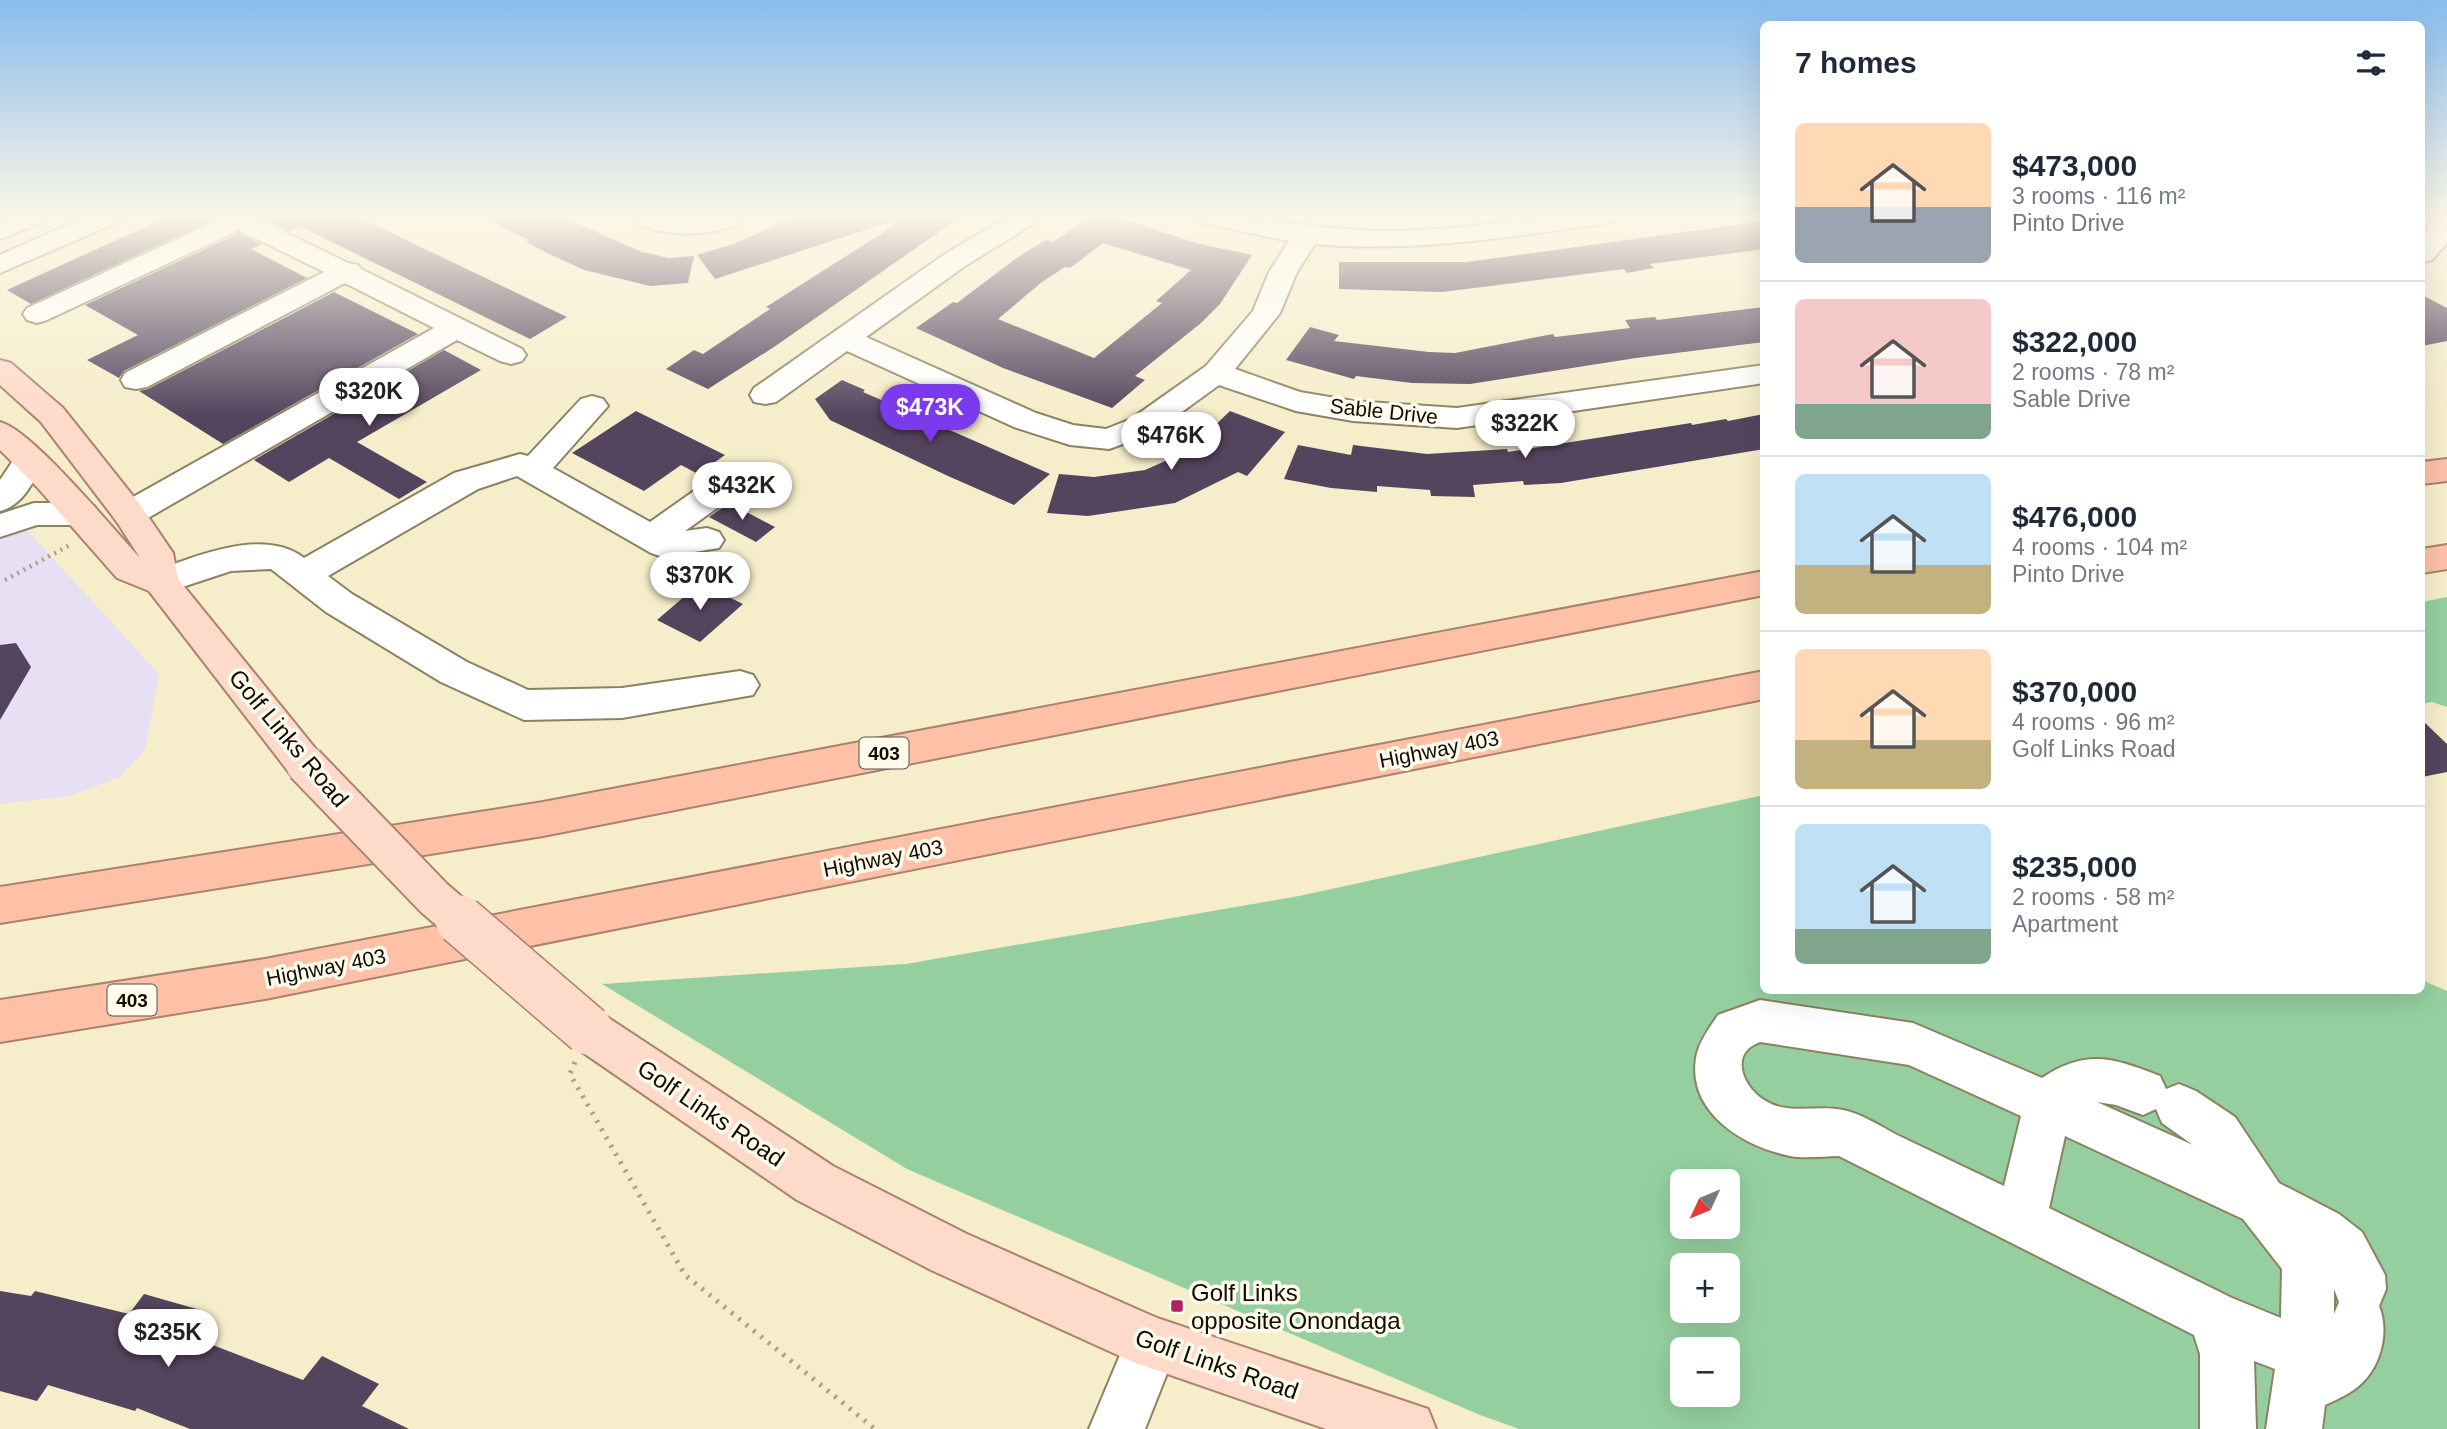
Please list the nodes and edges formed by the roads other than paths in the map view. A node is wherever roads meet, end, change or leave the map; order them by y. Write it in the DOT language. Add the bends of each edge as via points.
graph roads {
  1 [pos="102,283"];
  2 [pos="325,283"];
  3 [pos="370,283"];
  4 [pos="923,283"];
  5 [pos="1279,283"];
  6 [pos="37,314"];
  7 [pos="456,328"];
  8 [pos="844,338"];
  9 [pos="511,355"];
  10 [pos="0,369"];
  11 [pos="1217,372"];
  12 [pos="1760,375"];
  13 [pos="136,380"];
  14 [pos="765,395"];
  15 [pos="592,406"];
  16 [pos="0,432"];
  17 [pos="29,460"];
  18 [pos="2447,470"];
  19 [pos="533,471"];
  20 [pos="2425,473"];
  21 [pos="740,475"];
  22 [pos="386,496"];
  23 [pos="0,500"];
  24 [pos="82,514"];
  25 [pos="129,514"];
  26 [pos="0,526"];
  27 [pos="651,538"];
  28 [pos="707,540"];
  29 [pos="2447,557"];
  30 [pos="2425,561"];
  31 [pos="292,568"];
  32 [pos="161,582"];
  33 [pos="1760,584"];
  34 [pos="740,685"];
  35 [pos="1760,686"];
  36 [pos="0,905"];
  37 [pos="0,1021"];
  38 [pos="2048,1104"];
  39 [pos="2261,1201"];
  40 [pos="2021,1220"];
  41 [pos="2214,1317"];
  42 [pos="1152,1343"];
  43 [pos="2299,1390"];
  44 [pos="1117,1429"];
  45 [pos="1408,1429"];
  46 [pos="2228,1429"];
  1 -- 6 [label="street"];
  2 -- 13 [label="street"];
  3 -- 7 [label="street"];
  4 -- 8 [label="street"];
  5 -- 11 [label="street" via="1266,313"];
  7 -- 9 [label="street"];
  7 -- 25 [label="street"];
  8 -- 11 [label="street" via="1025,420 1070,435 1109,439 1142,426"];
  8 -- 14 [label="street"];
  10 -- 25 [label="main road, Golf Links Road" via="52,415"];
  11 -- 12 [label="street, Sable Drive" via="1296,401 1353,411 1457,418"];
  15 -- 19 [label="street"];
  16 -- 17 [label="main road, Golf Links Road"];
  17 -- 23 [label="street"];
  17 -- 24 [label="main road, Golf Links Road"];
  18 -- 20 [label="highway"];
  19 -- 27 [label="street"];
  19 -- 31 [label="street" via="520,464 466,481"];
  21 -- 27 [label="street"];
  22 -- 31 [label="street"];
  24 -- 26 [label="street" via="34,514"];
  24 -- 32 [label="main road, Golf Links Road" via="129,569"];
  25 -- 32 [label="main road, Golf Links Road" via="156,553"];
  27 -- 28 [label="street" via="663,545"];
  29 -- 30 [label="highway"];
  31 -- 32 [label="street" via="271,558 229,559"];
  31 -- 34 [label="street" via="339,603 454,672 524,705 622,703"];
  32 -- 42 [label="main road, Golf Links Road, bridge" via="305,764 434,898 588,1030 815,1183 949,1252"];
  33 -- 36 [label="highway, 403" via="543,819"];
  35 -- 37 [label="highway, Highway 403 / 403" via="265,979"];
  38 -- 39 [label="street"];
  38 -- 39 [label="street" via="2062,1090 2084,1080 2111,1079 2161,1100 2218,1134"];
  38 -- 40 [label="street"];
  38 -- 40 [label="street" via="1913,1044 1760,1021 1734,1030 1721,1051 1718,1073 1725,1095 1749,1118 1791,1133 1842,1133"];
  39 -- 43 [label="street" via="2297,1244 2308,1267"];
  39 -- 43 [label="street" via="2321,1232 2344,1250 2359,1275 2358,1339 2343,1367"];
  40 -- 41 [label="street"];
  41 -- 43 [label="street"];
  41 -- 46 [label="street" via="2227,1354"];
  42 -- 44 [label="street"];
  42 -- 45 [label="main road, Golf Links Road"];
}
